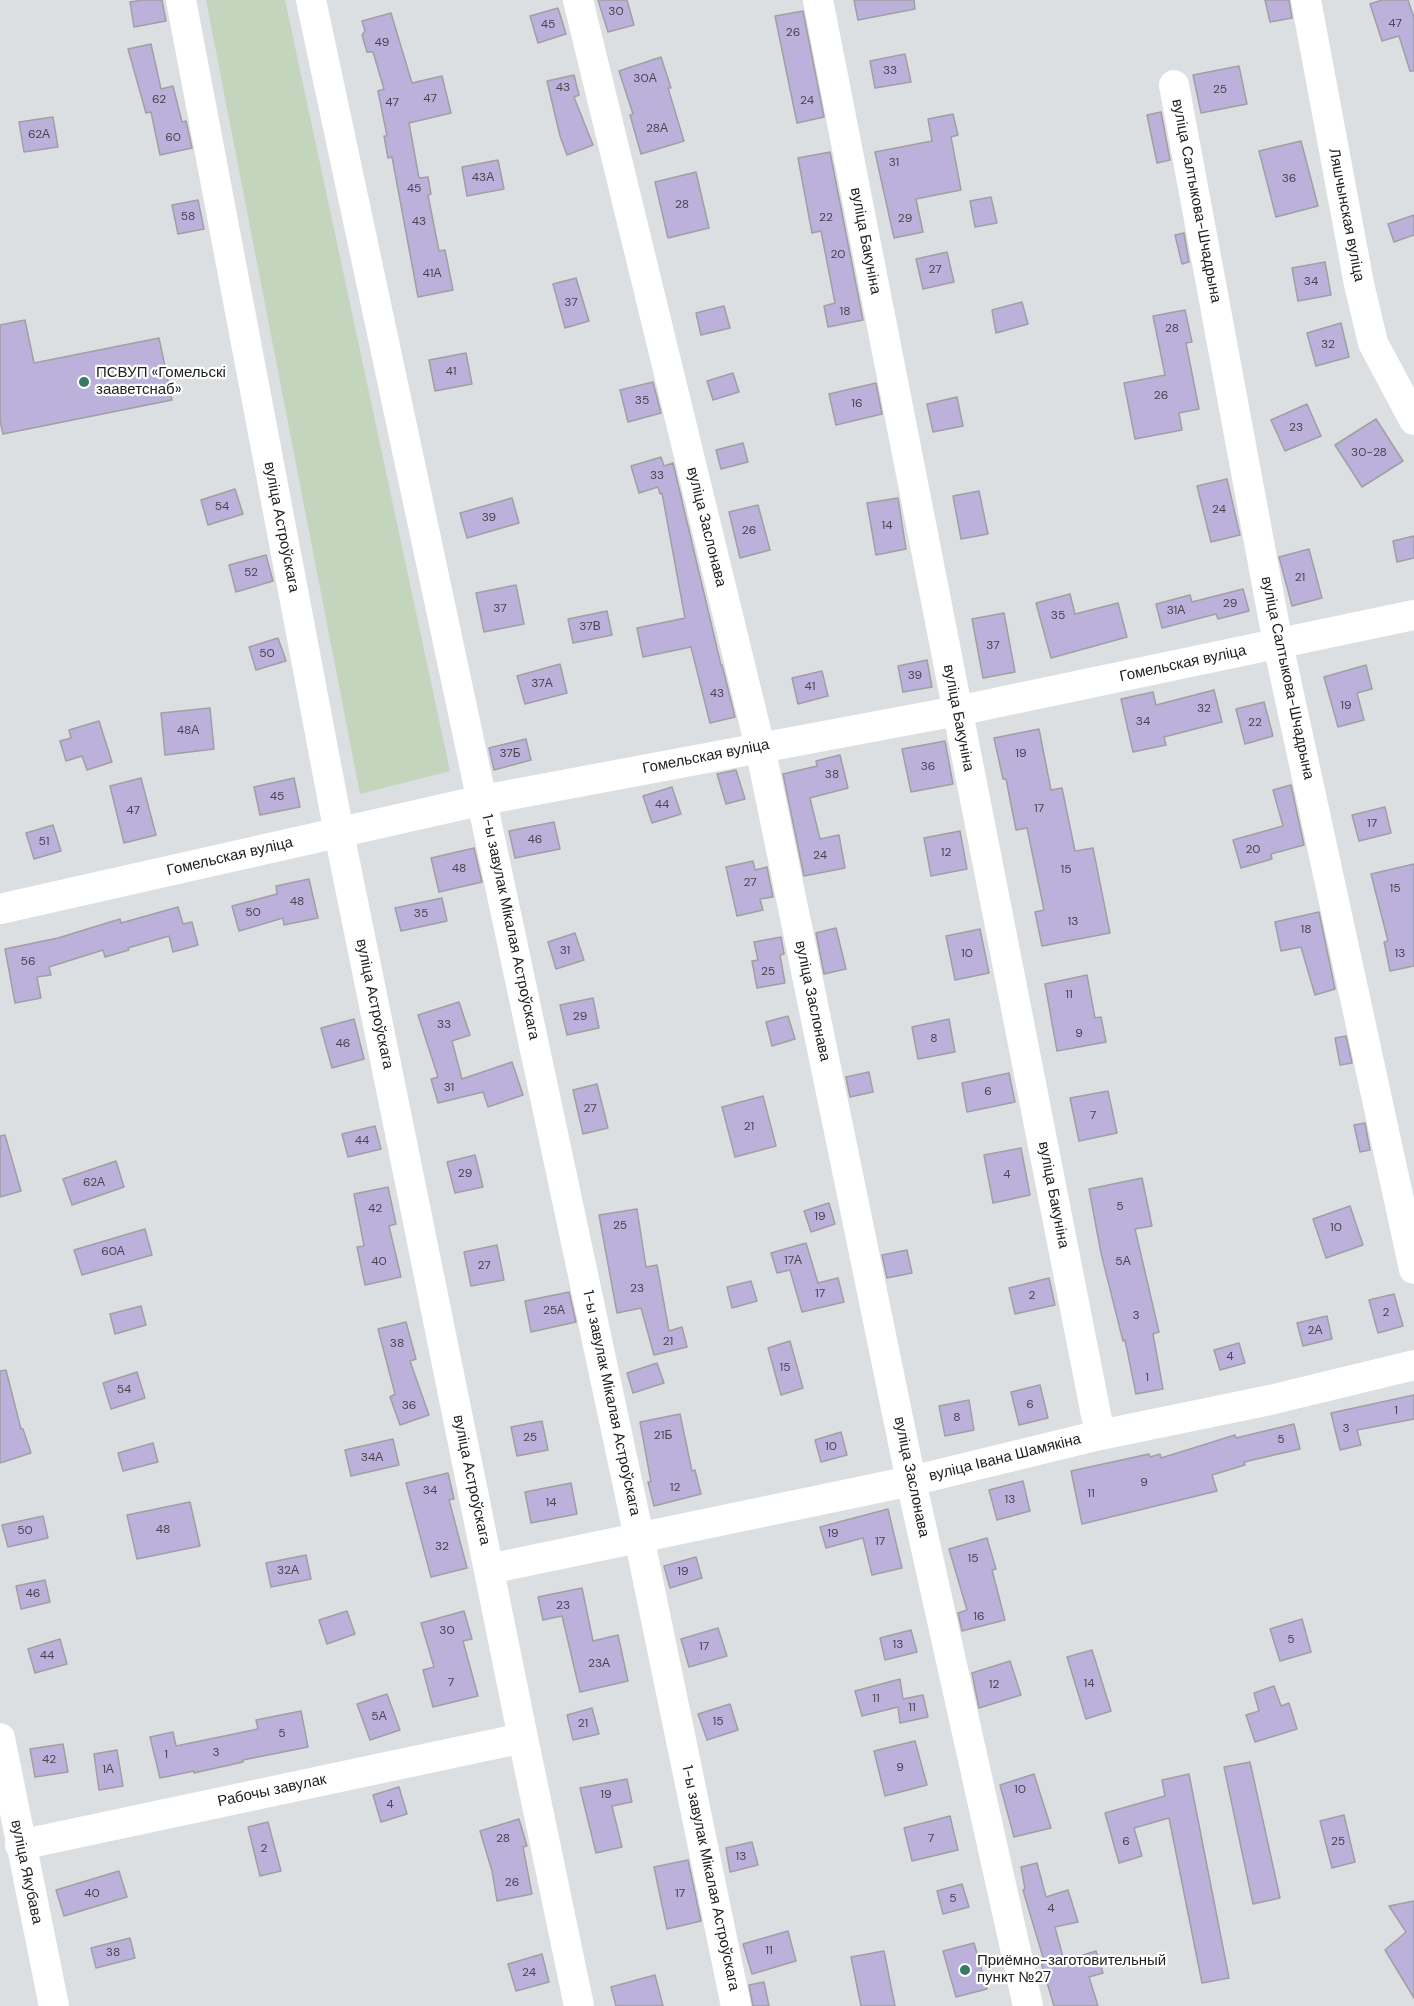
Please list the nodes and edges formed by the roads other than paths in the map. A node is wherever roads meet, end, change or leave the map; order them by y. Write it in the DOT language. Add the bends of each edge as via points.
graph roads {
  1 [pos="182,0"];
  2 [pos="312,0"];
  3 [pos="578,0"];
  4 [pos="818,0"];
  5 [pos="1306,0"];
  6 [pos="1174,85"];
  7 [pos="1414,420"];
  8 [pos="1414,615"];
  9 [pos="1278,644"];
  10 [pos="957,711"];
  11 [pos="760,747"];
  12 [pos="483,800"];
  13 [pos="339,833"];
  14 [pos="0,909"];
  15 [pos="1414,1269"];
  16 [pos="1414,1365"];
  17 [pos="1100,1435"];
  18 [pos="911,1481"];
  19 [pos="639,1537"];
  20 [pos="489,1569"];
  21 [pos="0,1738"];
  22 [pos="523,1738"];
  23 [pos="20,1845"];
  24 [pos="54,2006"];
  25 [pos="579,2006"];
  26 [pos="736,2006"];
  27 [pos="1028,2006"];
  1 -- 13 [label="street, вуліца Астроўскага"];
  2 -- 12 [label="street"];
  3 -- 11 [label="street, вуліца Заслонава"];
  4 -- 10 [label="street, вуліца Бакуніна"];
  5 -- 7 [label="street, Ляшчынская вуліца" via="1373,343"];
  6 -- 9 [label="street, вуліца Салтыкова-Шчадрына"];
  8 -- 9 [label="street, Гомельская вуліца"];
  9 -- 10 [label="street, Гомельская вуліца"];
  9 -- 15 [label="street, вуліца Салтыкова-Шчадрына"];
  10 -- 11 [label="street, Гомельская вуліца"];
  10 -- 17 [label="street, вуліца Бакуніна"];
  11 -- 12 [label="street, Гомельская вуліца"];
  11 -- 18 [label="street, вуліца Заслонава"];
  12 -- 13 [label="street, Гомельская вуліца"];
  12 -- 19 [label="street, 1-ы завулак Мікалая Астроўскага"];
  13 -- 14 [label="street, Гомельская вуліца"];
  13 -- 20 [label="street, вуліца Астроўскага"];
  16 -- 17 [label="street, вуліца Івана Шамякіна"];
  17 -- 18 [label="street, вуліца Івана Шамякіна"];
  18 -- 19 [label="street, вуліца Івана Шамякіна"];
  18 -- 27 [label="street, вуліца Заслонава"];
  19 -- 20 [label="street, вуліца Івана Шамякіна"];
  19 -- 26 [label="street, 1-ы завулак Мікалая Астроўскага"];
  20 -- 22 [label="street, вуліца Астроўскага"];
  21 -- 23 [label="street, вуліца Якубава"];
  22 -- 23 [label="street, Рабочы завулак"];
  22 -- 25 [label="street, вуліца Астроўскага"];
  23 -- 24 [label="street, вуліца Якубава"];
}
